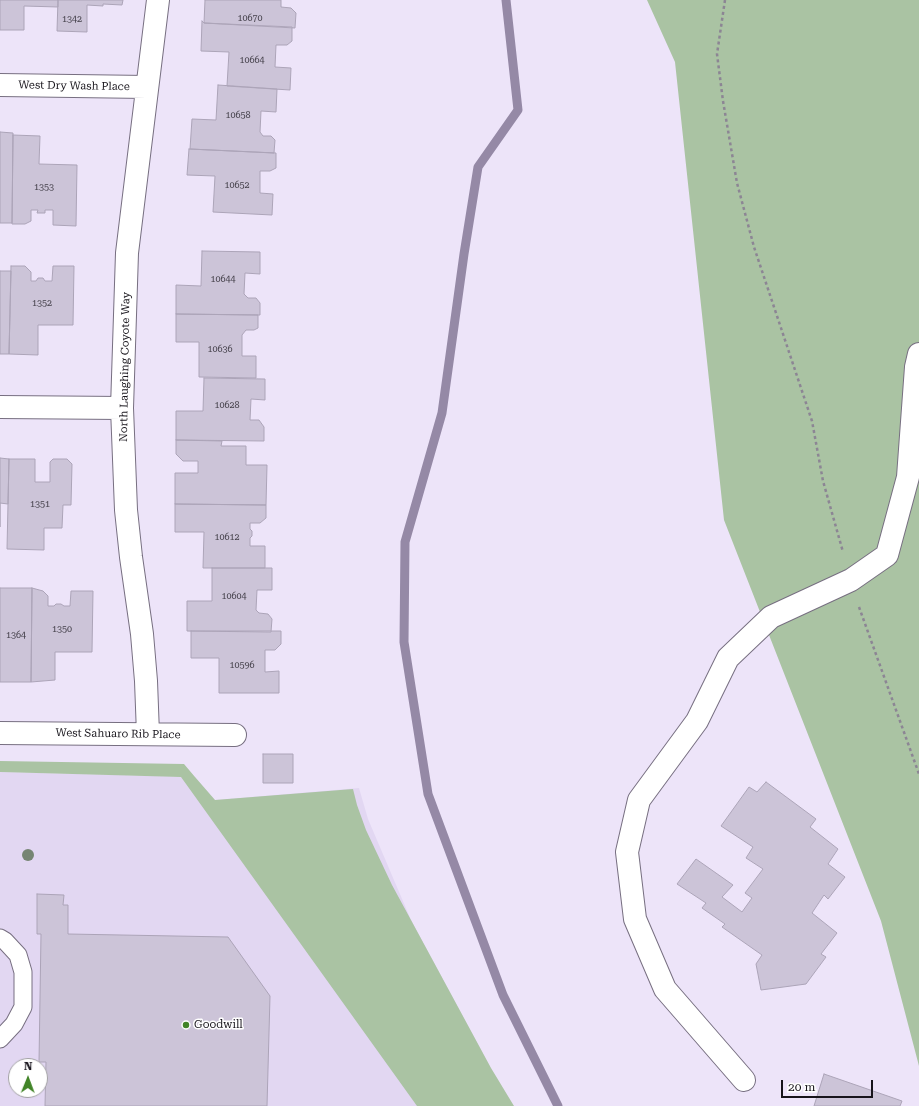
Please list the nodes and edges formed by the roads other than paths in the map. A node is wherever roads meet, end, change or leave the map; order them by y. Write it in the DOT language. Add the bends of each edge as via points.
graph roads {
  1 [pos="158,0"];
  2 [pos="0,85"];
  3 [pos="147,87"];
  4 [pos="919,354"];
  5 [pos="0,407"];
  6 [pos="122,408"];
  7 [pos="0,732"];
  8 [pos="148,734"];
  9 [pos="236,735"];
  10 [pos="0,938"];
  11 [pos="0,1039"];
  12 [pos="744,1080"];
  1 -- 3 [label="street, North Laughing Coyote Way"];
  2 -- 3 [label="street, West Dry Wash Place"];
  3 -- 6 [label="street, North Laughing Coyote Way" via="127,253"];
  4 -- 12 [label="street" via="908,477 887,555 851,580 772,617 728,658 697,721 640,800 627,852 635,919 665,988"];
  5 -- 6 [label="street"];
  6 -- 8 [label="street, North Laughing Coyote Way" via="126,510 142,634"];
  7 -- 8 [label="street, West Sahuaro Rib Place"];
  8 -- 9 [label="street, West Sahuaro Rib Place"];
  10 -- 11 [label="lane" via="18,955 23,972 23,1007 14,1024"];
}
